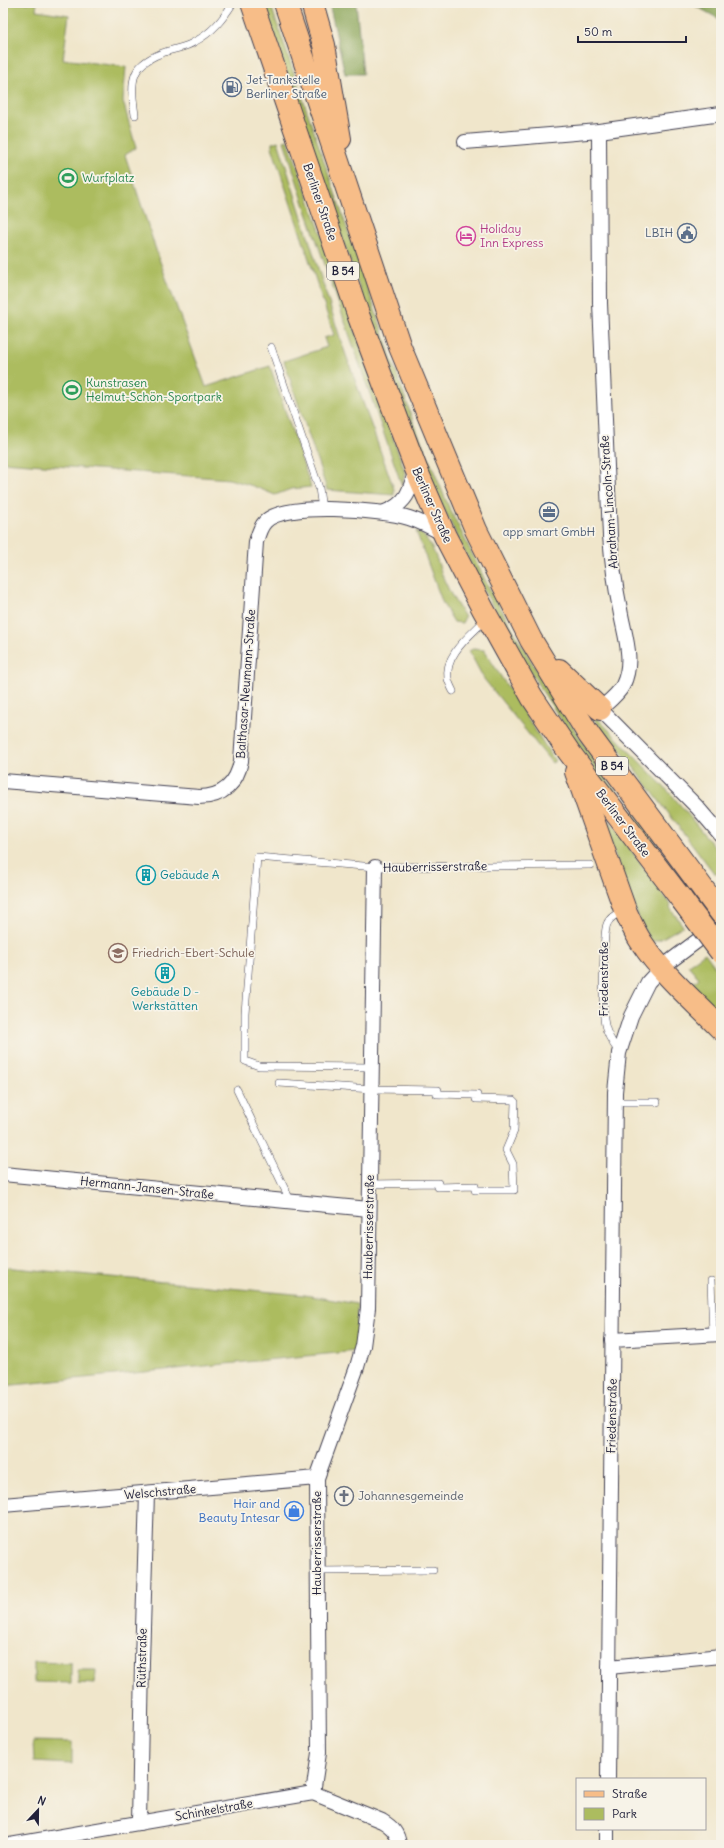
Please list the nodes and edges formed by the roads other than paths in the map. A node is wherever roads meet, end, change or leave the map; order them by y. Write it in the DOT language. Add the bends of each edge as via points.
graph roads {
  1 [pos="233,3"];
  2 [pos="252,3"];
  3 [pos="285,3"];
  4 [pos="312,3"];
  5 [pos="721,114"];
  6 [pos="135,115"];
  7 [pos="599,132"];
  8 [pos="465,142"];
  9 [pos="350,193"];
  10 [pos="271,347"];
  11 [pos="416,469"];
  12 [pos="322,509"];
  13 [pos="385,512"];
  14 [pos="445,536"];
  15 [pos="488,618"];
  16 [pos="531,640"];
  17 [pos="453,691"];
  18 [pos="600,709"];
  19 [pos="569,752"];
  20 [pos="3,781"];
  21 [pos="721,835"];
  22 [pos="590,865"];
  23 [pos="376,867"];
  24 [pos="625,910"];
  25 [pos="721,913"];
  26 [pos="698,941"];
  27 [pos="721,952"];
  28 [pos="661,968"];
  29 [pos="721,1028"];
  30 [pos="619,1053"];
  31 [pos="372,1067"];
  32 [pos="279,1083"];
  33 [pos="372,1089"];
  34 [pos="237,1090"];
  35 [pos="615,1102"];
  36 [pos="657,1102"];
  37 [pos="3,1174"];
  38 [pos="370,1184"];
  39 [pos="291,1202"];
  40 [pos="370,1209"];
  41 [pos="711,1281"];
  42 [pos="717,1334"];
  43 [pos="612,1340"];
  44 [pos="317,1478"];
  45 [pos="147,1493"];
  46 [pos="3,1505"];
  47 [pos="433,1570"];
  48 [pos="318,1571"];
  49 [pos="721,1656"];
  50 [pos="609,1667"];
  51 [pos="608,1778"];
  52 [pos="313,1793"];
  53 [pos="139,1823"];
  54 [pos="607,1830"];
  55 [pos="10,1845"];
  56 [pos="398,1845"];
  57 [pos="607,1845"];
  1 -- 6 [label="lane" via="209,33 193,43 154,55 143,62 132,81"];
  2 -- 11 [label="main road, Berliner Straße / B 54" via="359,317"];
  3 -- 9 [label="main road, Berliner Straße / B 54"];
  4 -- 9 [label="main road" via="325,52"];
  5 -- 7 [label="street"];
  7 -- 8 [label="street"];
  7 -- 18 [label="street, Abraham-Lincoln-Straße" via="600,303 610,536 613,568 629,653 623,685 618,694"];
  9 -- 16 [label="main road, Berliner Straße / B 54" via="400,347 476,530"];
  10 -- 12 [label="lane" via="319,488"];
  11 -- 13 [label="street" via="401,504"];
  11 -- 14 [label="main road, Berliner Straße / B 54"];
  12 -- 13 [label="street, Balthasar-Neumann-Straße"];
  12 -- 20 [label="street, Balthasar-Neumann-Straße" via="279,513 265,521 259,532 256,542 241,761 236,778 225,790 212,796 199,797"];
  13 -- 14 [label="street, Balthasar-Neumann-Straße" via="420,521"];
  14 -- 15 [label="main road, Berliner Straße / B 54"];
  15 -- 17 [label="lane" via="453,655 448,679"];
  15 -- 19 [label="main road, Berliner Straße / B 54" via="532,697"];
  16 -- 18 [label="main road"];
  16 -- 25 [label="main road, Berliner Straße / B 54" via="589,735"];
  18 -- 21 [label="street" via="697,807"];
  19 -- 24 [label="main road"];
  19 -- 27 [label="main road, Berliner Straße / B 54, bridge"];
  22 -- 23 [label="lane, Hauberrisserstraße"];
  23 -- 31 [label="street, Hauberrisserstraße"];
  23 -- 31 [label="lane" via="257,857 244,1040 245,1061 259,1066"];
  24 -- 28 [label="main road" via="643,944"];
  24 -- 30 [label="lane, Friedenstraße" via="607,922 604,942 604,1024"];
  26 -- 28 [label="street, Friedenstraße"];
  28 -- 29 [label="main road"];
  28 -- 30 [label="street, Friedenstraße" via="648,982 640,998"];
  30 -- 35 [label="street, Friedenstraße"];
  31 -- 33 [label="street, Hauberrisserstraße"];
  32 -- 33 [label="lane"];
  33 -- 38 [label="street, Hauberrisserstraße"];
  33 -- 38 [label="lane" via="438,1090 437,1094 477,1095 476,1100 513,1100 516,1115 514,1131 506,1150 513,1164 514,1190 475,1190 475,1186 438,1187 438,1183"];
  34 -- 39 [label="lane"];
  35 -- 36 [label="lane"];
  35 -- 43 [label="street, Friedenstraße"];
  37 -- 39 [label="street, Hermann-Jansen-Straße"];
  38 -- 40 [label="street, Hauberrisserstraße"];
  39 -- 40 [label="street, Hermann-Jansen-Straße"];
  40 -- 44 [label="street, Hauberrisserstraße" via="368,1308 363,1346"];
  41 -- 42 [label="lane"];
  42 -- 43 [label="street"];
  43 -- 50 [label="street, Friedenstraße"];
  44 -- 45 [label="street, Welschstraße"];
  44 -- 48 [label="street, Hauberrisserstraße"];
  45 -- 46 [label="street, Welschstraße"];
  45 -- 53 [label="street, Rüthstraße"];
  47 -- 48 [label="lane"];
  48 -- 52 [label="street, Hauberrisserstraße" via="319,1753"];
  49 -- 50 [label="street"];
  50 -- 51 [label="street, Friedenstraße"];
  52 -- 53 [label="street, Schinkelstraße"];
  52 -- 56 [label="street" via="382,1821 396,1832"];
  53 -- 55 [label="street, Schinkelstraße"];
  54 -- 57 [label="street"];
}
